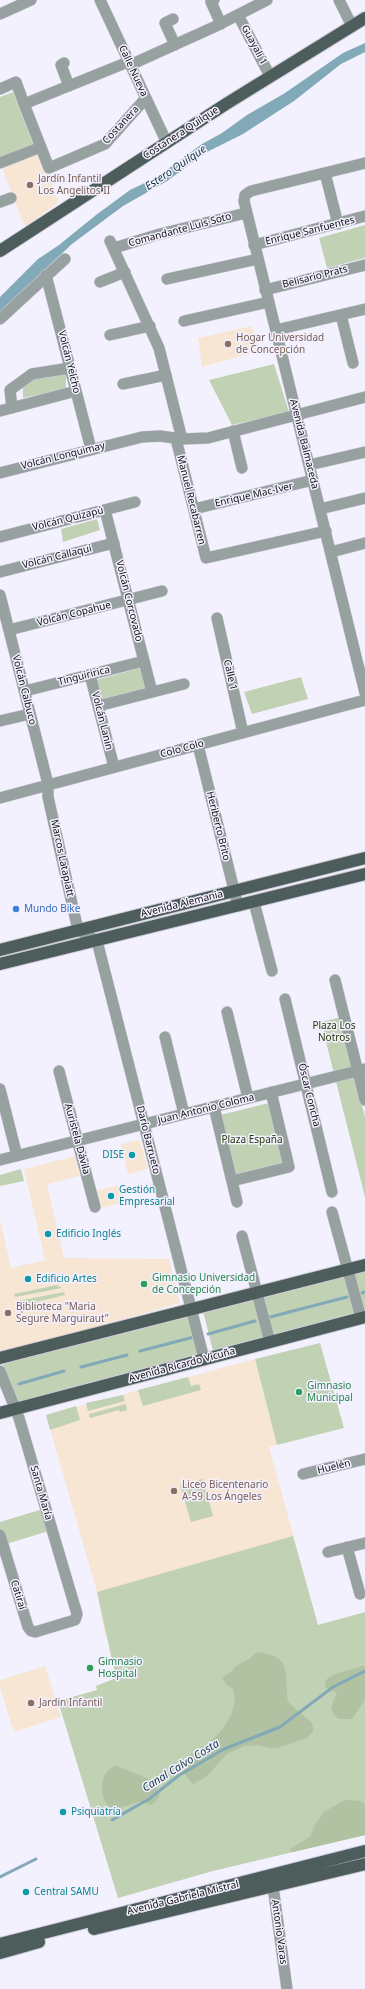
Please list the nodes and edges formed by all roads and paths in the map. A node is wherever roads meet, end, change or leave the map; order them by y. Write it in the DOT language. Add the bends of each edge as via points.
graph roads {
  1 [pos="31,0"];
  2 [pos="100,0"];
  3 [pos="214,0"];
  4 [pos="266,0"];
  5 [pos="339,0"];
  6 [pos="251,3"];
  7 [pos="0,14"];
  8 [pos="238,15"];
  9 [pos="365,18"];
  10 [pos="174,19"];
  11 [pos="221,24"];
  12 [pos="352,26"];
  13 [pos="175,45"];
  14 [pos="64,63"];
  15 [pos="129,63"];
  16 [pos="270,76"];
  17 [pos="69,86"];
  18 [pos="0,89"];
  19 [pos="146,98"];
  20 [pos="24,104"];
  21 [pos="167,143"];
  22 [pos="41,147"];
  23 [pos="0,163"];
  24 [pos="365,163"];
  25 [pos="325,173"];
  26 [pos="246,213"];
  27 [pos="365,216"];
  28 [pos="338,224"];
  29 [pos="112,244"];
  30 [pos="254,245"];
  31 [pos="0,252"];
  32 [pos="65,259"];
  33 [pos="258,259"];
  34 [pos="365,265"];
  35 [pos="125,272"];
  36 [pos="46,275"];
  37 [pos="167,279"];
  38 [pos="100,282"];
  39 [pos="266,290"];
  40 [pos="268,302"];
  41 [pos="365,308"];
  42 [pos="341,315"];
  43 [pos="0,319"];
  44 [pos="184,321"];
  45 [pos="150,326"];
  46 [pos="276,330"];
  47 [pos="110,335"];
  48 [pos="353,363"];
  49 [pos="70,368"];
  50 [pos="166,375"];
  51 [pos="123,384"];
  52 [pos="76,391"];
  53 [pos="365,397"];
  54 [pos="12,408"];
  55 [pos="0,411"];
  56 [pos="296,414"];
  57 [pos="233,431"];
  58 [pos="179,439"];
  59 [pos="91,449"];
  60 [pos="365,452"];
  61 [pos="309,465"];
  62 [pos="242,468"];
  63 [pos="0,473"];
  64 [pos="313,480"];
  65 [pos="365,498"];
  66 [pos="135,502"];
  67 [pos="194,509"];
  68 [pos="320,509"];
  69 [pos="105,510"];
  70 [pos="326,531"];
  71 [pos="0,536"];
  72 [pos="114,543"];
  73 [pos="365,543"];
  74 [pos="331,552"];
  75 [pos="0,572"];
  76 [pos="162,592"];
  77 [pos="0,597"];
  78 [pos="128,600"];
  79 [pos="217,618"];
  80 [pos="9,630"];
  81 [pos="144,661"];
  82 [pos="90,675"];
  83 [pos="184,684"];
  84 [pos="25,691"];
  85 [pos="152,692"];
  86 [pos="365,693"];
  87 [pos="365,700"];
  88 [pos="98,706"];
  89 [pos="30,714"];
  90 [pos="0,721"];
  91 [pos="243,732"];
  92 [pos="198,745"];
  93 [pos="114,767"];
  94 [pos="48,784"];
  95 [pos="0,798"];
  96 [pos="365,858"];
  97 [pos="365,874"];
  98 [pos="234,891"];
  99 [pos="254,902"];
  100 [pos="238,906"];
  101 [pos="78,930"];
  102 [pos="96,940"];
  103 [pos="0,950"];
  104 [pos="0,964"];
  105 [pos="272,971"];
  106 [pos="335,980"];
  107 [pos="286,999"];
  108 [pos="227,1012"];
  109 [pos="165,1037"];
  110 [pos="361,1070"];
  111 [pos="59,1071"];
  112 [pos="306,1084"];
  113 [pos="0,1089"];
  114 [pos="271,1092"];
  115 [pos="248,1098"];
  116 [pos="365,1100"];
  117 [pos="214,1107"];
  118 [pos="184,1114"];
  119 [pos="144,1124"];
  120 [pos="78,1141"];
  121 [pos="18,1156"];
  122 [pos="0,1160"];
  123 [pos="232,1181"];
  124 [pos="332,1192"];
  125 [pos="237,1202"];
  126 [pos="95,1207"];
  127 [pos="332,1212"];
  128 [pos="242,1236"];
  129 [pos="365,1265"];
  130 [pos="347,1270"];
  131 [pos="257,1293"];
  132 [pos="192,1310"];
  133 [pos="363,1318"];
  134 [pos="270,1342"];
  135 [pos="0,1358"];
  136 [pos="204,1359"];
  137 [pos="0,1371"];
  138 [pos="16,1409"];
  139 [pos="0,1413"];
  140 [pos="365,1459"];
  141 [pos="303,1474"];
  142 [pos="0,1535"];
  143 [pos="365,1543"];
  144 [pos="347,1547"];
  145 [pos="328,1552"];
  146 [pos="360,1594"];
  147 [pos="31,1631"];
  148 [pos="365,1851"];
  149 [pos="365,1864"];
  150 [pos="272,1881"];
  151 [pos="0,1944"];
  152 [pos="0,1953"];
  153 [pos="287,1989"];
  1 -- 7 [label="street"];
  2 -- 15 [label="street, Calle Nueva"];
  3 -- 11 [label="street" via="211,2"];
  4 -- 6 [label="street"];
  5 -- 12 [label="street"];
  6 -- 8 [label="street"];
  8 -- 11 [label="street"];
  8 -- 16 [label="street, Guayalí 1"];
  9 -- 12 [label="main road, Costanera Quilque"];
  10 -- 13 [label="street" via="165,23"];
  11 -- 13 [label="street"];
  12 -- 16 [label="main road, Costanera Quilque"];
  13 -- 15 [label="street"];
  14 -- 17 [label="street" via="60,65"];
  15 -- 17 [label="street"];
  15 -- 19 [label="street, Calle Nueva"];
  16 -- 21 [label="main road, Costanera Quilque"];
  17 -- 20 [label="street"];
  18 -- 20 [label="street" via="16,82"];
  19 -- 21 [label="street, Calle Nueva"];
  19 -- 22 [label="street, Costanera" via="105,144 49,168"];
  20 -- 22 [label="street"];
  21 -- 31 [label="main road, Costanera Quilque"];
  22 -- 23 [label="street"];
  24 -- 25 [label="street"];
  25 -- 26 [label="street, Avenida Balmaceda" via="251,191 245,195"];
  25 -- 28 [label="street"];
  26 -- 29 [label="street, Comandante Luis Soto"];
  26 -- 30 [label="street, Avenida Balmaceda"];
  27 -- 28 [label="street, Enrique Sanfuentes"];
  28 -- 30 [label="street, Enrique Sanfuentes"];
  29 -- 35 [label="street, Manuel Recabarren"];
  30 -- 33 [label="street, Avenida Balmaceda"];
  32 -- 36 [label="street"];
  33 -- 37 [label="street, Enrique Sanfuentes"];
  33 -- 39 [label="street, Avenida Balmaceda"];
  34 -- 39 [label="street, Belisario Prats"];
  35 -- 38 [label="street"];
  35 -- 45 [label="street, Manuel Recabarren"];
  36 -- 43 [label="street"];
  36 -- 49 [label="street, Volcán Yelcho"];
  39 -- 40 [label="street, Avenida Balmaceda"];
  40 -- 44 [label="street"];
  40 -- 46 [label="street, Avenida Balmaceda"];
  41 -- 42 [label="street"];
  42 -- 46 [label="street"];
  42 -- 48 [label="street"];
  45 -- 47 [label="street"];
  45 -- 50 [label="street, Manuel Recabarren"];
  46 -- 56 [label="street, Avenida Balmaceda"];
  49 -- 52 [label="street, Volcán Yelcho"];
  49 -- 54 [label="street" via="32,374 10,390"];
  50 -- 51 [label="street"];
  50 -- 58 [label="street, Manuel Recabarren"];
  52 -- 54 [label="street"];
  52 -- 59 [label="street, Volcán Yelcho"];
  53 -- 56 [label="street, Volcán Lonquimay"];
  54 -- 55 [label="street"];
  56 -- 57 [label="street, Volcán Lonquimay"];
  56 -- 61 [label="street, Avenida Balmaceda"];
  57 -- 58 [label="street, Volcán Lonquimay" via="208,438"];
  57 -- 62 [label="street"];
  58 -- 59 [label="street, Volcán Lonquimay" via="160,436 127,440"];
  58 -- 67 [label="street, Manuel Recabarren"];
  59 -- 63 [label="street, Volcán Lonquimay"];
  60 -- 61 [label="street"];
  61 -- 64 [label="street, Avenida Balmaceda"];
  64 -- 67 [label="street, Enrique Mac-Iver"];
  64 -- 68 [label="street, Avenida Balmaceda"];
  65 -- 68 [label="street"];
  66 -- 69 [label="street, Volcán Quizapú"];
  67 -- 70 [label="street, Manuel Recabarren" via="206,558"];
  68 -- 70 [label="street, Avenida Balmaceda"];
  69 -- 71 [label="street, Volcán Quizapú"];
  69 -- 72 [label="street, Volcán Corcovado"];
  70 -- 74 [label="street, Avenida Balmaceda"];
  72 -- 75 [label="street, Volcán Callaqui"];
  72 -- 78 [label="street, Volcán Corcovado"];
  73 -- 74 [label="street"];
  74 -- 86 [label="street, Avenida Balmaceda"];
  76 -- 78 [label="street, Volcán Copahue"];
  77 -- 80 [label="street, Volcán Calbuco"];
  78 -- 80 [label="street, Volcán Copahue"];
  78 -- 81 [label="street, Volcán Corcovado"];
  79 -- 91 [label="street, Calle 1"];
  80 -- 84 [label="street, Volcán Calbuco"];
  81 -- 82 [label="street, Tinguiririca"];
  81 -- 85 [label="street, Volcán Corcovado"];
  82 -- 84 [label="street, Tinguiririca"];
  82 -- 88 [label="street, Volcán Lanin"];
  83 -- 85 [label="street"];
  84 -- 89 [label="street, Volcán Calbuco"];
  85 -- 88 [label="street"];
  87 -- 91 [label="street, Colo Colo"];
  88 -- 93 [label="street, Volcán Lanin"];
  89 -- 90 [label="street"];
  89 -- 94 [label="street, Volcán Calbuco"];
  91 -- 92 [label="street, Colo Colo"];
  92 -- 93 [label="street, Colo Colo"];
  92 -- 98 [label="street, Heriberto Brito"];
  93 -- 94 [label="street, Colo Colo"];
  94 -- 95 [label="street, Colo Colo"];
  94 -- 101 [label="street, Marcos Latapiatt" via="48,796"];
  96 -- 98 [label="main road, Avenida Alemania"];
  97 -- 99 [label="main road, Avenida Alemania"];
  98 -- 100 [label="street, Heriberto Brito"];
  98 -- 101 [label="main road, Avenida Alemania"];
  99 -- 100 [label="main road, Avenida Alemania"];
  99 -- 105 [label="street"];
  100 -- 102 [label="main road, Avenida Alemania"];
  101 -- 102 [label="street"];
  101 -- 103 [label="main road, Avenida Alemania"];
  102 -- 104 [label="main road, Avenida Alemania"];
  102 -- 119 [label="street, Darío Barrueto"];
  106 -- 110 [label="street"];
  107 -- 112 [label="street, Óscar Concha"];
  108 -- 115 [label="street"];
  109 -- 118 [label="street"];
  110 -- 112 [label="street, Juan Antonio Coloma"];
  110 -- 116 [label="street"];
  111 -- 120 [label="street, Auristela Dávila"];
  112 -- 114 [label="street, Juan Antonio Coloma"];
  112 -- 124 [label="street, Óscar Concha"];
  113 -- 121 [label="street"];
  114 -- 115 [label="street, Juan Antonio Coloma"];
  114 -- 123 [label="street" via="289,1166"];
  115 -- 117 [label="street, Juan Antonio Coloma"];
  117 -- 118 [label="street, Juan Antonio Coloma"];
  117 -- 123 [label="street"];
  118 -- 119 [label="street, Juan Antonio Coloma"];
  119 -- 120 [label="street, Juan Antonio Coloma"];
  119 -- 132 [label="street, Darío Barrueto"];
  120 -- 121 [label="street, Juan Antonio Coloma"];
  120 -- 126 [label="street, Auristela Dávila"];
  121 -- 122 [label="street, Juan Antonio Coloma"];
  123 -- 125 [label="street"];
  127 -- 130 [label="street"];
  128 -- 131 [label="street"];
  129 -- 130 [label="main road"];
  130 -- 131 [label="main road"];
  130 -- 133 [label="street"];
  131 -- 132 [label="main road"];
  131 -- 134 [label="street"];
  132 -- 135 [label="main road"];
  132 -- 136 [label="street, Darío Barrueto"];
  133 -- 134 [label="main road, Avenida Ricardo Vicuña"];
  134 -- 136 [label="main road, Avenida Ricardo Vicuña"];
  136 -- 138 [label="main road, Avenida Ricardo Vicuña"];
  137 -- 138 [label="street, Santa María"];
  138 -- 139 [label="main road, Avenida Ricardo Vicuña"];
  138 -- 147 [label="street, Santa María" via="77,1618 35,1632"];
  140 -- 141 [label="street, Huelén"];
  142 -- 147 [label="street, Catirai"];
  143 -- 144 [label="street"];
  144 -- 145 [label="street"];
  144 -- 146 [label="street"];
  148 -- 150 [label="main road, Avenida Gabriela Mistral"];
  149 -- 150 [label="main road, Avenida Gabriela Mistral"];
  150 -- 151 [label="main road, Avenida Gabriela Mistral"];
  150 -- 152 [label="main road, Avenida Gabriela Mistral"];
  150 -- 153 [label="street, Antonio Varas"];
}
